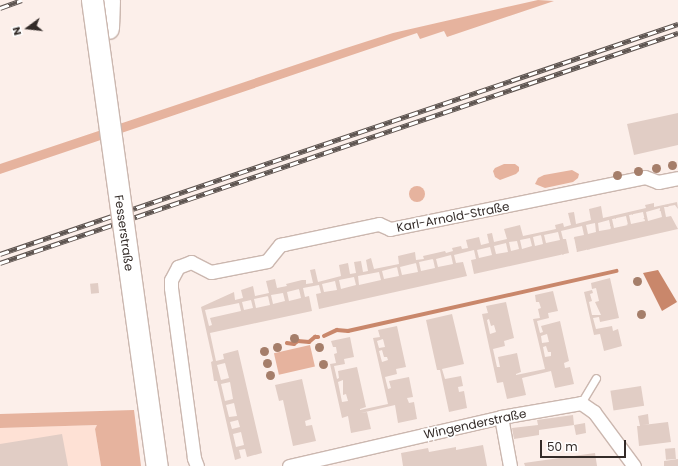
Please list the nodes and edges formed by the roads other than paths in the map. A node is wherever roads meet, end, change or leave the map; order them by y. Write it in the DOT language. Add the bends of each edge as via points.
graph roads {
  1 [pos="92,0"];
  2 [pos="109,0"];
  3 [pos="678,178"];
  4 [pos="596,378"];
  5 [pos="580,403"];
  6 [pos="501,417"];
  7 [pos="157,466"];
  8 [pos="169,466"];
  9 [pos="197,466"];
  10 [pos="289,466"];
  11 [pos="510,466"];
  12 [pos="634,466"];
  1 -- 7 [label="main road, Fesserstraße, bridge"];
  2 -- 8 [label="main road, Fesserstraße" via="108,28"];
  3 -- 9 [label="street, Karl-Arnold-Straße" via="658,182 645,177 390,229 379,224 280,245 268,261 211,272 191,262 178,267 171,280 171,288"];
  4 -- 5 [label="lane"];
  5 -- 6 [label="street, Wingenderstraße"];
  5 -- 12 [label="street" via="594,412"];
  6 -- 10 [label="street, Wingenderstraße"];
  6 -- 11 [label="street"];
}
